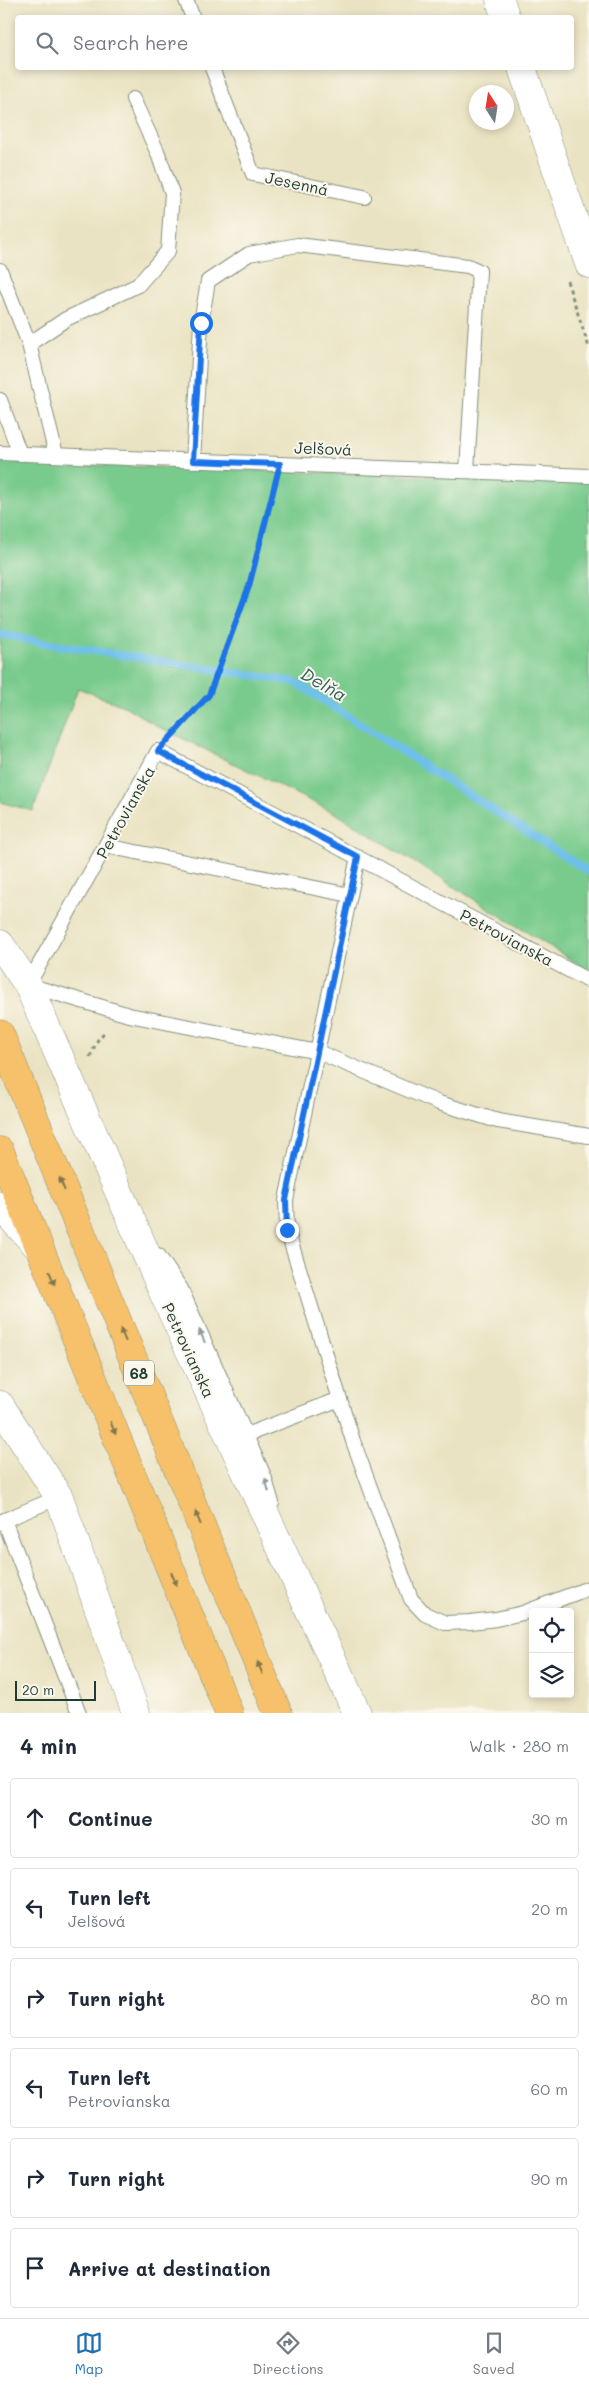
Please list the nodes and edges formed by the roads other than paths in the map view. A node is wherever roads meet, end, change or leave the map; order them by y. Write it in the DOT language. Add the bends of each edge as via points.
graph roads {
  1 [pos="186,0"];
  2 [pos="500,0"];
  3 [pos="192,15"];
  4 [pos="505,15"];
  5 [pos="213,70"];
  6 [pos="523,70"];
  7 [pos="133,99"];
  8 [pos="364,197"];
  9 [pos="589,264"];
  10 [pos="0,270"];
  11 [pos="29,344"];
  12 [pos="0,400"];
  13 [pos="0,453"];
  14 [pos="20,454"];
  15 [pos="56,455"];
  16 [pos="193,461"];
  17 [pos="466,471"];
  18 [pos="589,476"];
  19 [pos="106,846"];
  20 [pos="358,857"];
  21 [pos="350,895"];
  22 [pos="0,944"];
  23 [pos="589,981"];
  24 [pos="28,985"];
  25 [pos="0,1034"];
  26 [pos="318,1052"];
  27 [pos="589,1136"];
  28 [pos="0,1152"];
  29 [pos="0,1206"];
  30 [pos="126,1207"];
  31 [pos="40,1250"];
  32 [pos="340,1399"];
  33 [pos="0,1405"];
  34 [pos="246,1435"];
  35 [pos="59,1497"];
  36 [pos="2,1521"];
  37 [pos="289,1566"];
  38 [pos="589,1588"];
  39 [pos="79,1713"];
  40 [pos="136,1713"];
  41 [pos="229,1713"];
  42 [pos="278,1713"];
  43 [pos="357,1713"];
  1 -- 3 [label="lane"];
  2 -- 4 [label="street"];
  5 -- 8 [label="lane, Jesenná" via="253,174"];
  6 -- 9 [label="street"];
  7 -- 11 [label="lane" via="172,193 168,251 138,285 66,319"];
  10 -- 11 [label="lane"];
  11 -- 15 [label="lane"];
  12 -- 14 [label="lane"];
  13 -- 14 [label="lane, Jelšová"];
  14 -- 15 [label="lane, Jelšová"];
  15 -- 16 [label="lane, Jelšová"];
  16 -- 17 [label="lane, Jelšová"];
  16 -- 17 [label="lane" via="201,323 208,282 249,254 298,245 468,266 479,271"];
  17 -- 18 [label="lane, Jelšová"];
  19 -- 20 [label="lane, Petrovianska" via="158,751"];
  19 -- 21 [label="lane"];
  19 -- 24 [label="lane, Petrovianska"];
  20 -- 21 [label="lane"];
  20 -- 23 [label="lane, Petrovianska"];
  21 -- 26 [label="lane"];
  22 -- 24 [label="street, Petrovianska"];
  24 -- 26 [label="lane" via="129,1015"];
  24 -- 30 [label="street, Petrovianska"];
  42 -- 25 [label="main road, 68, one-way"];
  26 -- 27 [label="lane" via="439,1103 498,1121"];
  26 -- 32 [label="lane" via="285,1214 287,1230"];
  28 -- 31 [label="main road"];
  29 -- 31 [label="street"];
  34 -- 30 [label="lane, one-way" via="181,1289"];
  30 -- 37 [label="street, Petrovianska"];
  31 -- 41 [label="main road, one-way"];
  32 -- 34 [label="lane"];
  32 -- 38 [label="lane" via="412,1599 425,1614 444,1622 496,1620"];
  33 -- 35 [label="street"];
  37 -- 34 [label="lane, one-way" via="264,1476"];
  35 -- 36 [label="lane"];
  35 -- 40 [label="street"];
  36 -- 39 [label="lane"];
  37 -- 43 [label="street, Petrovianska"];
}
